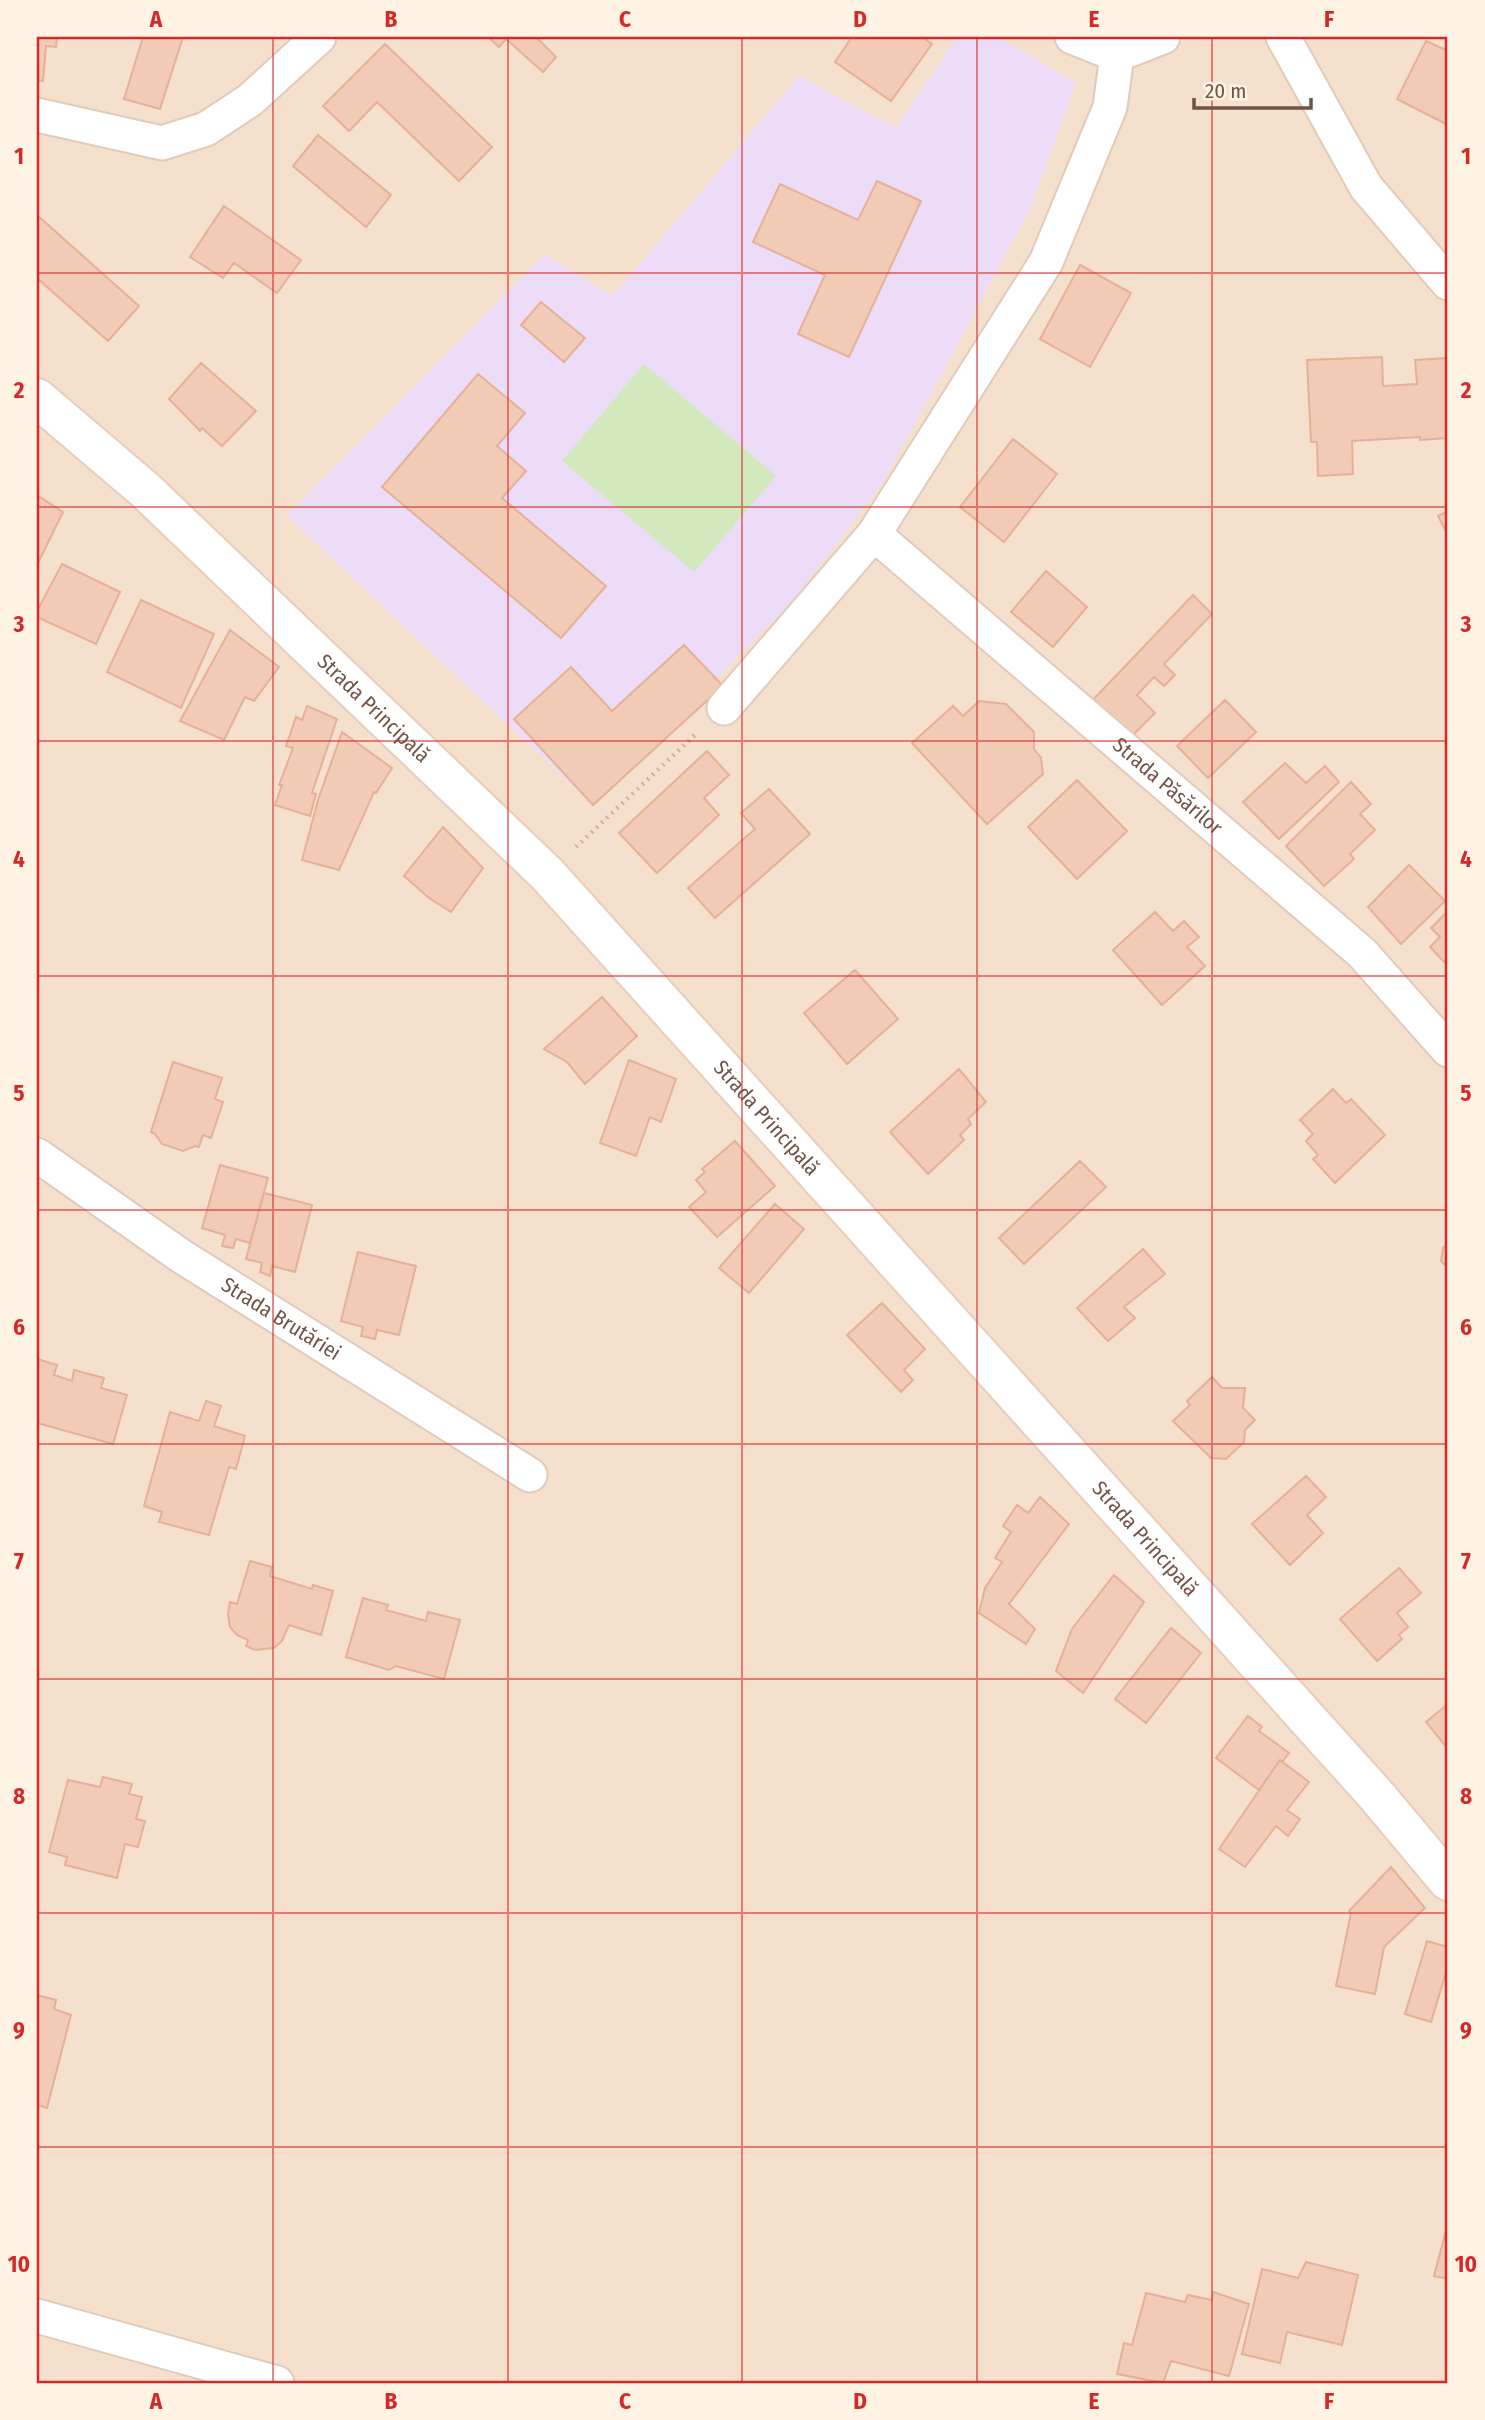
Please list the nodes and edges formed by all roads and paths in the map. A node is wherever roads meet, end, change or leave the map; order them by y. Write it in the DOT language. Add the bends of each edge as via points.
graph roads {
  1 [pos="319,37"];
  2 [pos="1072,37"];
  3 [pos="1163,37"];
  4 [pos="1283,37"];
  5 [pos="1117,55"];
  6 [pos="37,115"];
  7 [pos="1448,283"];
  8 [pos="37,398"];
  9 [pos="874,534"];
  10 [pos="724,708"];
  11 [pos="547,874"];
  12 [pos="1448,1050"];
  13 [pos="37,1155"];
  14 [pos="530,1475"];
  15 [pos="1448,1881"];
  16 [pos="37,2316"];
  17 [pos="277,2383"];
  1 -- 6 [label="street" via="250,100 206,129 162,143"];
  2 -- 5 [label="street"];
  3 -- 5 [label="street"];
  4 -- 7 [label="street" via="1366,187"];
  5 -- 9 [label="street" via="1110,107 1046,262"];
  8 -- 11 [label="main road, Strada Principală" via="145,490"];
  9 -- 10 [label="street"];
  9 -- 12 [label="street, Strada Păsărilor" via="1362,953"];
  10 -- 11 [label="path"];
  11 -- 15 [label="main road, Strada Principală" via="1367,1785"];
  13 -- 14 [label="street, Strada Brutăriei" via="181,1256"];
  16 -- 17 [label="street"];
}
